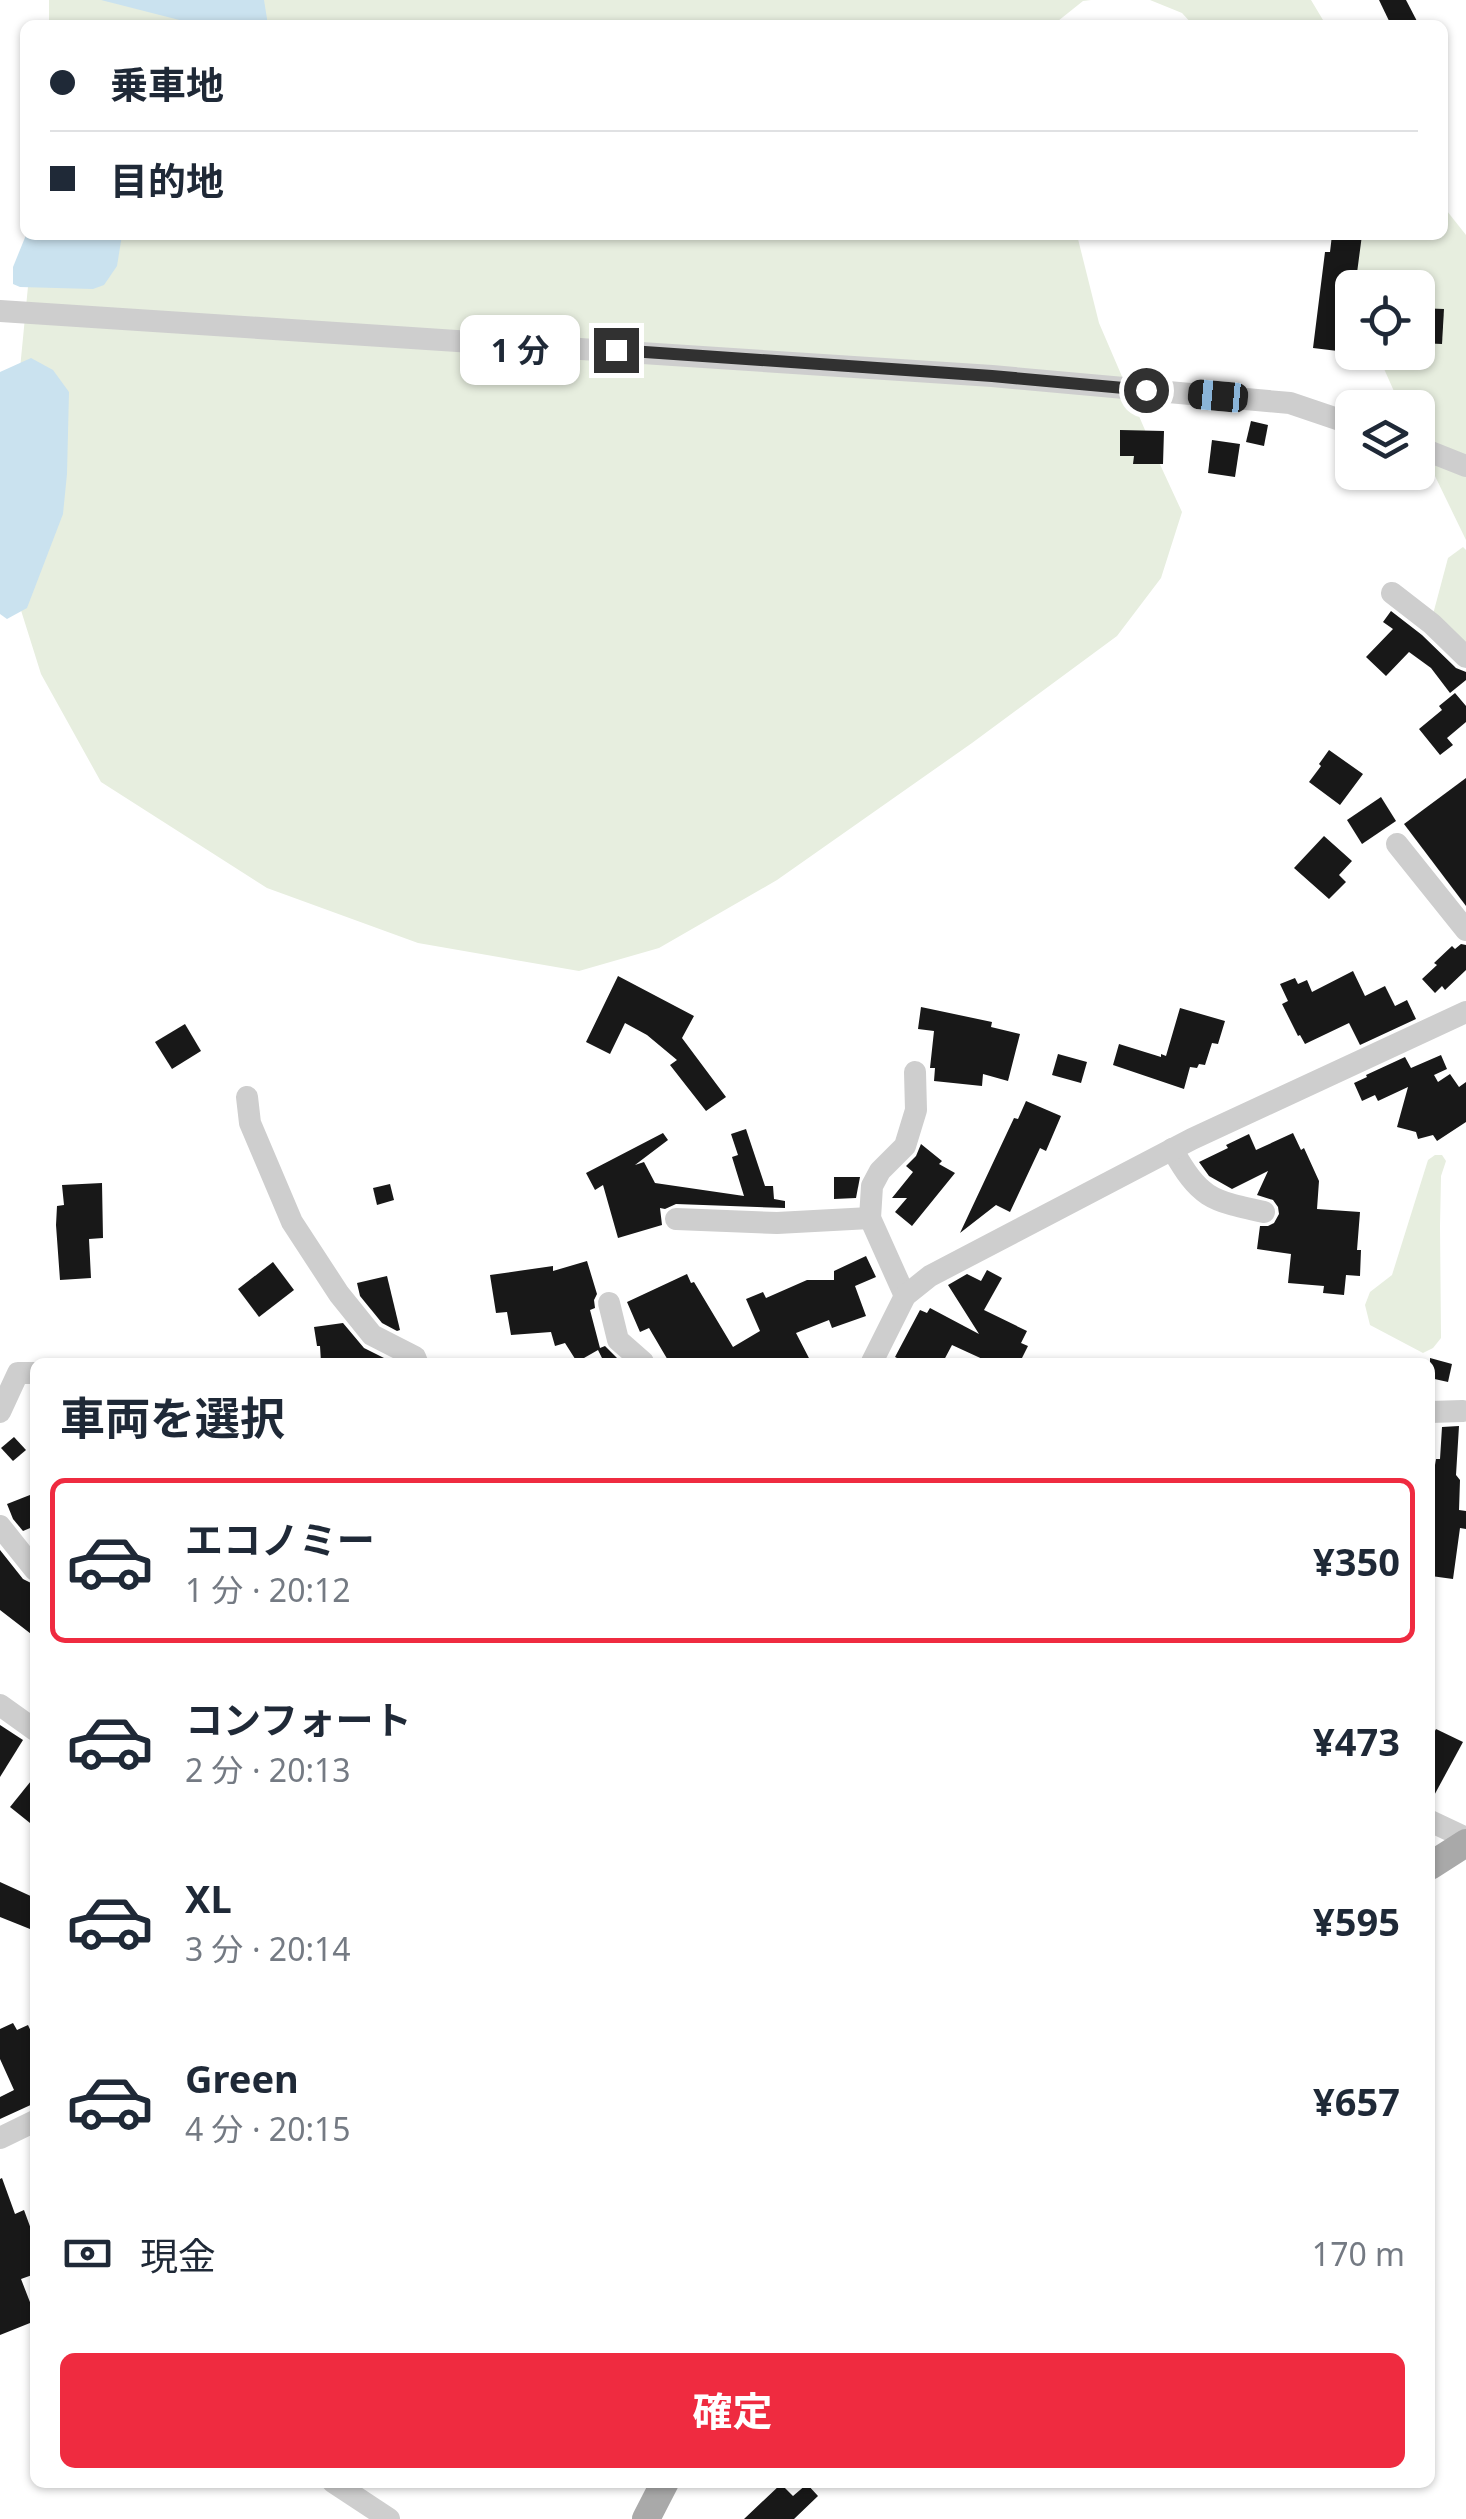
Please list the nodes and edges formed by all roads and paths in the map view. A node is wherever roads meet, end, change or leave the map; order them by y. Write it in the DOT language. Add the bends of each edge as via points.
graph roads {
  1 [pos="0,312"];
  2 [pos="1335,418"];
  3 [pos="1435,454"];
  4 [pos="1466,466"];
  5 [pos="1392,593"];
  6 [pos="1466,657"];
  7 [pos="1397,844"];
  8 [pos="1466,930"];
  9 [pos="1466,1012"];
  10 [pos="915,1072"];
  11 [pos="247,1097"];
  12 [pos="1172,1149"];
  13 [pos="1264,1212"];
  14 [pos="870,1218"];
  15 [pos="676,1219"];
  16 [pos="905,1296"];
  17 [pos="609,1303"];
  18 [pos="415,1358"];
  19 [pos="638,1358"];
  20 [pos="874,1358"];
  21 [pos="30,1373"];
  22 [pos="0,1412"];
  23 [pos="1435,1412"];
  24 [pos="1464,1412"];
  25 [pos="0,1526"];
  26 [pos="30,1564"];
  27 [pos="0,1705"];
  28 [pos="30,1726"];
  29 [pos="1435,1824"];
  30 [pos="1466,1840"];
  31 [pos="1435,1862"];
  32 [pos="30,2123"];
  33 [pos="0,2138"];
  34 [pos="342,2488"];
  35 [pos="662,2488"];
  36 [pos="389,2519"];
  37 [pos="646,2519"];
  1 -- 2 [label="street" via="992,376 1290,402"];
  3 -- 4 [label="street"];
  5 -- 6 [label="street"];
  7 -- 8 [label="street"];
  9 -- 12 [label="street"];
  10 -- 14 [label="street" via="916,1110 905,1146 872,1186"];
  11 -- 18 [label="street" via="250,1123 292,1222 338,1294 372,1335"];
  12 -- 13 [label="street" via="1204,1192"];
  12 -- 16 [label="street" via="930,1276"];
  14 -- 15 [label="street"];
  14 -- 16 [label="street"];
  16 -- 20 [label="street"];
  17 -- 19 [label="street" via="618,1340"];
  21 -- 22 [label="street" via="18,1373"];
  23 -- 24 [label="street"];
  25 -- 26 [label="street"];
  27 -- 28 [label="street"];
  29 -- 30 [label="street"];
  30 -- 31 [label="main road"];
  32 -- 33 [label="street"];
  34 -- 36 [label="street"];
  35 -- 37 [label="main road"];
}
